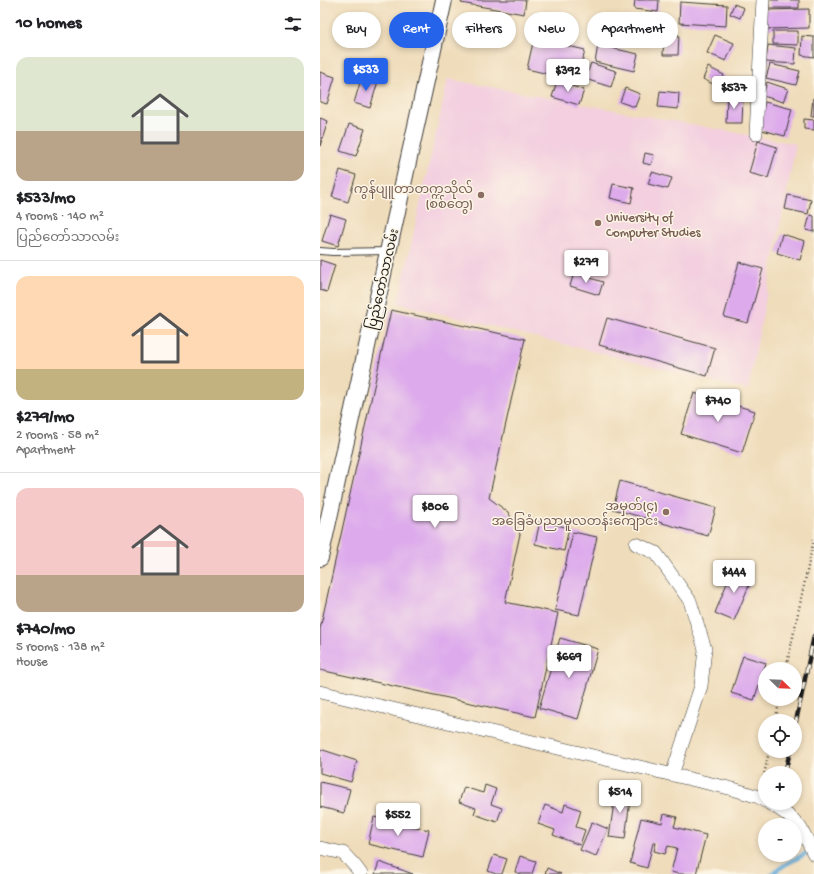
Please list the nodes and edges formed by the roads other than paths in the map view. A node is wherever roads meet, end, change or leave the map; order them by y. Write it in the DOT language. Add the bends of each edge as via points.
graph roads {
  1 [pos="444,0"];
  2 [pos="762,0"];
  3 [pos="756,134"];
  4 [pos="320,251"];
  5 [pos="388,251"];
  6 [pos="636,544"];
  7 [pos="320,558"];
  8 [pos="320,692"];
  9 [pos="672,775"];
  10 [pos="758,798"];
  11 [pos="781,810"];
  12 [pos="320,848"];
  13 [pos="814,854"];
  14 [pos="361,874"];
  1 -- 5 [label="street, ပြည်တော်သာလမ်း"];
  2 -- 3 [label="street"];
  4 -- 5 [label="lane"];
  5 -- 7 [label="street, ပြည်တော်သာလမ်း"];
  6 -- 9 [label="street" via="656,553 690,601 705,649 701,686"];
  8 -- 9 [label="street"];
  9 -- 10 [label="street"];
  11 -- 13 [label="street" via="799,826"];
  12 -- 14 [label="street" via="343,853"];
}
